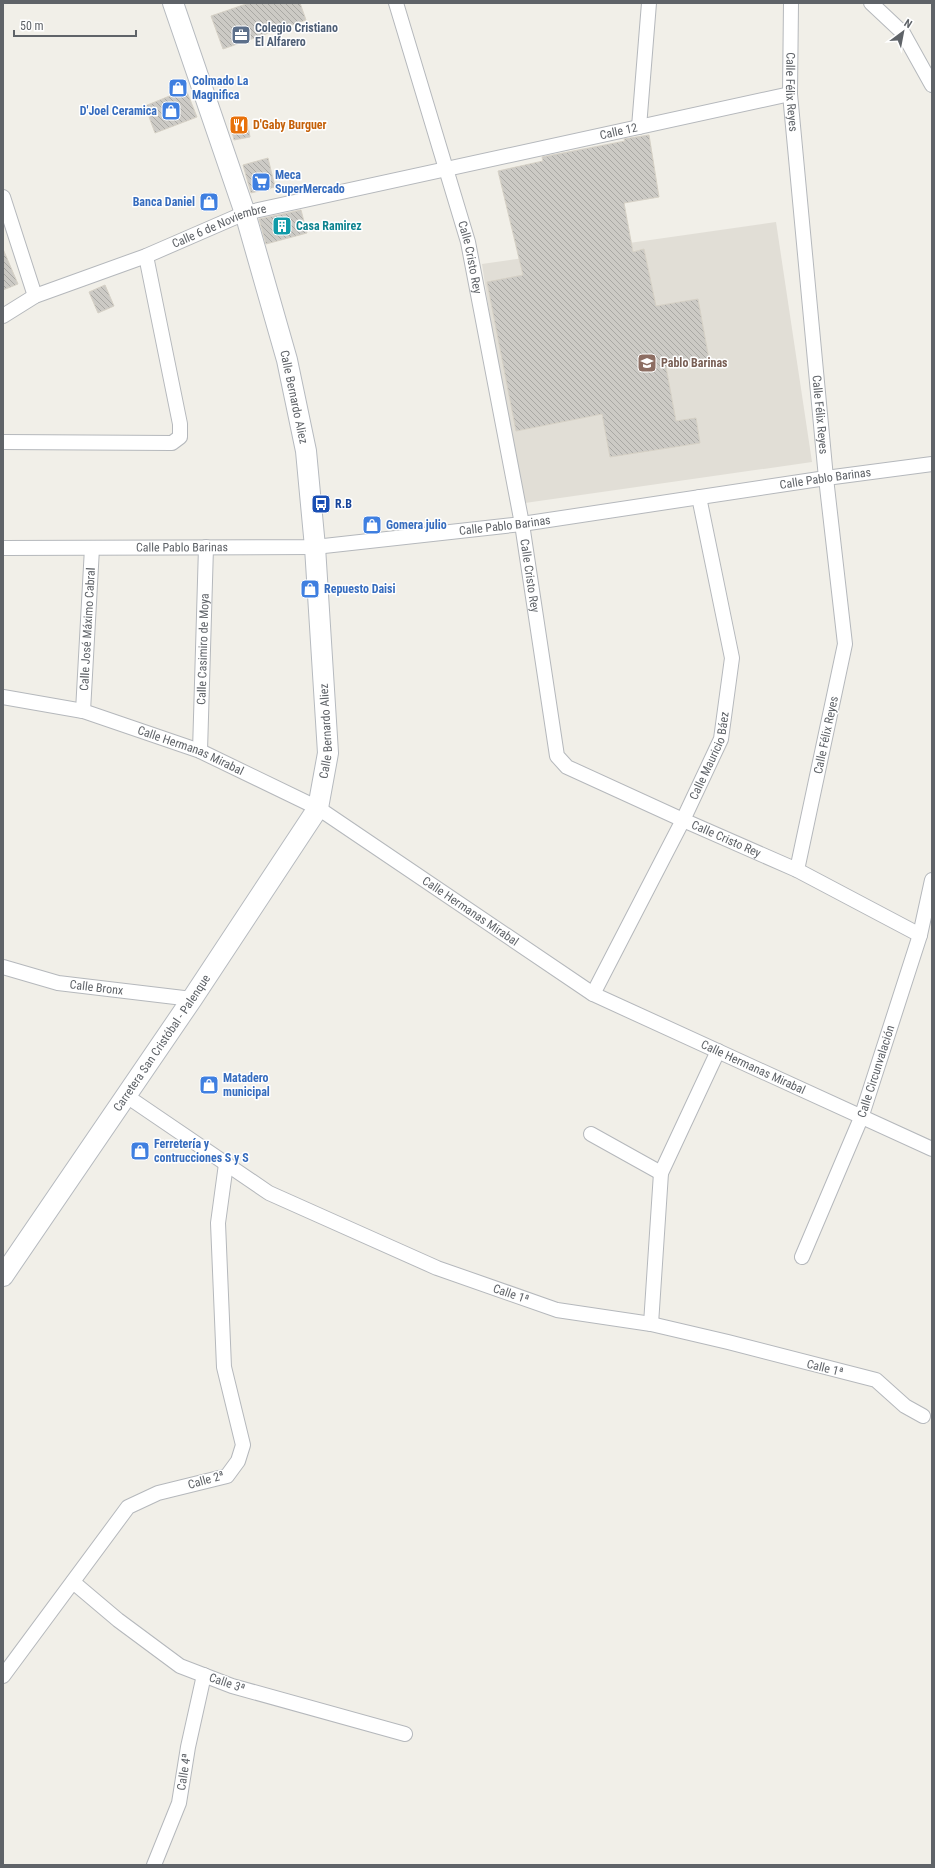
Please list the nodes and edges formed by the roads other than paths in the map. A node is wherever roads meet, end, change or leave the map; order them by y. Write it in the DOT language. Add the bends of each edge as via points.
graph roads {
  1 [pos="173,3"];
  2 [pos="396,3"];
  3 [pos="649,3"];
  4 [pos="791,3"];
  5 [pos="871,3"];
  6 [pos="932,85"];
  7 [pos="790,94"];
  8 [pos="639,127"];
  9 [pos="446,168"];
  10 [pos="3,197"];
  11 [pos="246,214"];
  12 [pos="146,256"];
  13 [pos="34,296"];
  14 [pos="3,316"];
  15 [pos="3,442"];
  16 [pos="932,464"];
  17 [pos="826,478"];
  18 [pos="699,497"];
  19 [pos="522,524"];
  20 [pos="206,547"];
  21 [pos="315,547"];
  22 [pos="3,548"];
  23 [pos="92,548"];
  24 [pos="3,697"];
  25 [pos="83,711"];
  26 [pos="200,751"];
  27 [pos="318,808"];
  28 [pos="683,820"];
  29 [pos="797,870"];
  30 [pos="932,880"];
  31 [pos="920,935"];
  32 [pos="3,967"];
  33 [pos="594,994"];
  34 [pos="192,999"];
  35 [pos="718,1051"];
  36 [pos="125,1096"];
  37 [pos="861,1118"];
  38 [pos="591,1134"];
  39 [pos="932,1149"];
  40 [pos="226,1164"];
  41 [pos="661,1173"];
  42 [pos="802,1257"];
  43 [pos="3,1276"];
  44 [pos="651,1324"];
  45 [pos="923,1416"];
  46 [pos="73,1582"];
  47 [pos="204,1675"];
  48 [pos="3,1676"];
  49 [pos="405,1734"];
  50 [pos="154,1865"];
  1 -- 11 [label="main road, Calle Bernardo Aliez"];
  2 -- 9 [label="street, Calle Cristo Rey"];
  3 -- 8 [label="street"];
  4 -- 7 [label="street, Calle Félix Reyes"];
  5 -- 6 [label="street" via="903,33"];
  7 -- 8 [label="street, Calle 12"];
  7 -- 17 [label="street, Calle Félix Reyes"];
  8 -- 9 [label="street, Calle 12"];
  9 -- 11 [label="street, Calle 6 de Noviembre"];
  9 -- 19 [label="street, Calle Cristo Rey" via="468,242"];
  10 -- 13 [label="street"];
  11 -- 12 [label="street, Calle 6 de Noviembre"];
  11 -- 21 [label="main road, Calle Bernardo Aliez" via="287,360 306,451"];
  12 -- 13 [label="street, Calle 6 de Noviembre"];
  12 -- 15 [label="street" via="180,424 180,437 172,442"];
  13 -- 14 [label="street, Calle 6 de Noviembre"];
  16 -- 17 [label="street, Calle Pablo Barinas"];
  17 -- 18 [label="street, Calle Pablo Barinas"];
  17 -- 29 [label="street, Calle Félix Reyes" via="845,644"];
  18 -- 19 [label="street, Calle Pablo Barinas"];
  18 -- 28 [label="street, Calle Mauricio Báez" via="732,658 721,739"];
  19 -- 21 [label="street, Calle Pablo Barinas"];
  19 -- 28 [label="street, Calle Cristo Rey" via="556,756 567,767"];
  20 -- 21 [label="street, Calle Pablo Barinas"];
  20 -- 23 [label="street, Calle Pablo Barinas"];
  20 -- 26 [label="street, Calle Casimiro de Moya"];
  21 -- 27 [label="main road, Calle Bernardo Aliez" via="328,753"];
  22 -- 23 [label="street, Calle Pablo Barinas"];
  23 -- 25 [label="street, Calle José Máximo Cabral"];
  24 -- 25 [label="street, Calle Hermanas Mirabal"];
  25 -- 26 [label="street, Calle Hermanas Mirabal"];
  26 -- 27 [label="street, Calle Hermanas Mirabal"];
  27 -- 33 [label="street, Calle Hermanas Mirabal"];
  27 -- 34 [label="main road, Carretera San Cristóbal - Palenque"];
  28 -- 29 [label="street, Calle Cristo Rey"];
  28 -- 33 [label="street, Calle Mauricio Báez"];
  29 -- 31 [label="street, Calle Cristo Rey"];
  30 -- 31 [label="street, Calle Circunvalación"];
  31 -- 37 [label="street, Calle Circunvalación"];
  32 -- 34 [label="street, Calle Bronx" via="58,983"];
  33 -- 35 [label="street, Calle Hermanas Mirabal"];
  34 -- 36 [label="main road, Carretera San Cristóbal - Palenque"];
  35 -- 37 [label="street, Calle Hermanas Mirabal"];
  35 -- 41 [label="street"];
  36 -- 40 [label="street, Calle 1ª"];
  36 -- 43 [label="main road, Carretera San Cristóbal - Palenque"];
  37 -- 39 [label="street, Calle Hermanas Mirabal"];
  37 -- 42 [label="street, Calle Circunvalación"];
  38 -- 41 [label="street"];
  40 -- 44 [label="street, Calle 1ª" via="269,1193 437,1268 557,1310"];
  40 -- 46 [label="street, Calle 2ª" via="218,1223 224,1368 243,1445 238,1461 227,1476 158,1493 128,1507"];
  41 -- 44 [label="street"];
  44 -- 45 [label="street, Calle 1ª" via="876,1380 905,1406"];
  46 -- 47 [label="street, Calle 3ª" via="118,1620 180,1666"];
  46 -- 48 [label="street, Calle 2ª"];
  47 -- 49 [label="street, Calle 3ª" via="232,1686"];
  47 -- 50 [label="street, Calle 4ª" via="179,1803"];
}
